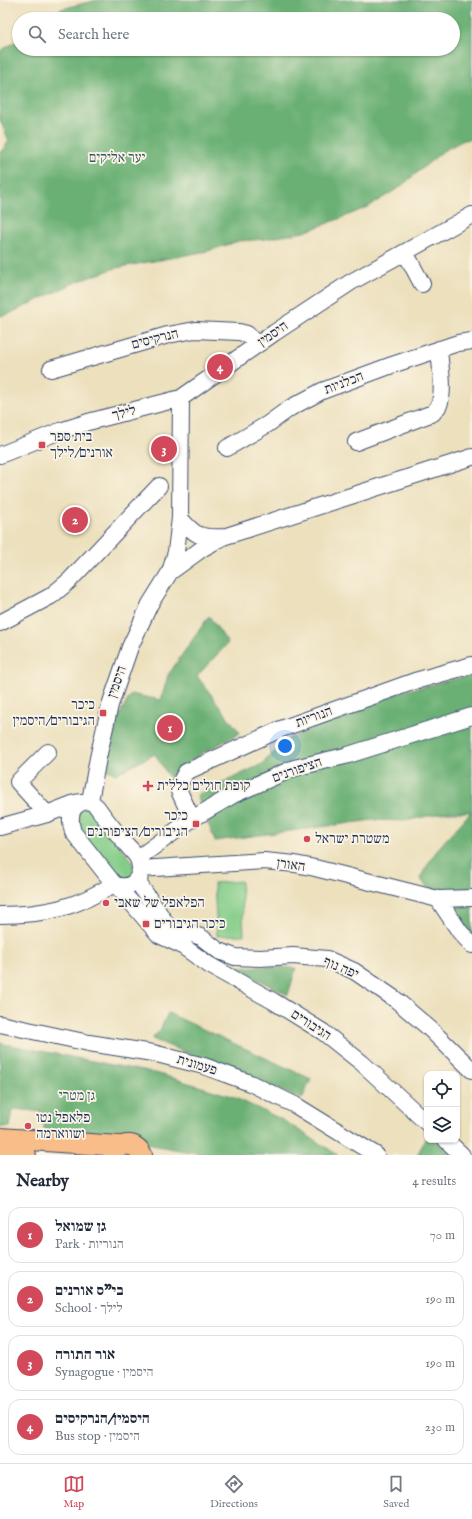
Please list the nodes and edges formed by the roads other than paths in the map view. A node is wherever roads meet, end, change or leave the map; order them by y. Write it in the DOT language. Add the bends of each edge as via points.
graph roads {
  1 [pos="472,215"];
  2 [pos="405,252"];
  3 [pos="422,284"];
  4 [pos="472,341"];
  5 [pos="257,345"];
  6 [pos="439,349"];
  7 [pos="51,369"];
  8 [pos="181,398"];
  9 [pos="356,442"];
  10 [pos="226,448"];
  11 [pos="0,455"];
  12 [pos="472,457"];
  13 [pos="159,486"];
  14 [pos="180,518"];
  15 [pos="223,537"];
  16 [pos="170,572"];
  17 [pos="0,623"];
  18 [pos="472,665"];
  19 [pos="472,716"];
  20 [pos="48,752"];
  21 [pos="86,802"];
  22 [pos="47,814"];
  23 [pos="192,819"];
  24 [pos="0,827"];
  25 [pos="73,832"];
  26 [pos="139,866"];
  27 [pos="115,885"];
  28 [pos="472,898"];
  29 [pos="438,899"];
  30 [pos="0,915"];
  31 [pos="165,933"];
  32 [pos="472,945"];
  33 [pos="0,1024"];
  34 [pos="472,1070"];
  35 [pos="424,1120"];
  36 [pos="0,1138"];
  37 [pos="449,1143"];
  38 [pos="116,1151"];
  39 [pos="0,1154"];
  40 [pos="144,1154"];
  41 [pos="26,1155"];
  42 [pos="376,1155"];
  43 [pos="462,1155"];
  1 -- 2 [label="street, היסמין"];
  2 -- 3 [label="street"];
  2 -- 5 [label="street, היסמין" via="351,282"];
  4 -- 6 [label="street, הכלניות"];
  5 -- 7 [label="street, הנרקיסים" via="247,334 239,332 194,330 168,335"];
  5 -- 8 [label="street, היסמין"];
  6 -- 9 [label="street" via="442,383 439,406 433,412"];
  6 -- 10 [label="street, הכלניות" via="322,391"];
  8 -- 11 [label="street, לילך" via="88,422"];
  8 -- 14 [label="street, היסמין"];
  12 -- 15 [label="street, היסמין"];
  13 -- 17 [label="street" via="57,591"];
  14 -- 15 [label="street, היסמין" via="197,534"];
  14 -- 16 [label="street, היסמין" via="176,552"];
  15 -- 16 [label="street, היסמין"];
  16 -- 21 [label="street, היסמין" via="150,604 130,647 110,705"];
  18 -- 23 [label="street, הנוריות" via="415,681 281,729 186,772 180,783 179,792"];
  19 -- 23 [label="street, הציפורנים" via="345,756 294,768 233,795"];
  20 -- 22 [label="street" via="18,782"];
  21 -- 22 [label="street" via="75,802"];
  21 -- 25 [label="street" via="75,807 71,813"];
  21 -- 26 [label="street" via="97,807"];
  22 -- 24 [label="street"];
  22 -- 25 [label="street, הגיבורים" via="67,817"];
  23 -- 26 [label="street, הציפורנים"];
  25 -- 27 [label="street, הגיבורים"];
  26 -- 27 [label="street, הציפורנים" via="138,877 130,885"];
  26 -- 29 [label="street, האורן" via="264,861 295,864"];
  26 -- 31 [label="street, הגיבורים" via="139,884"];
  27 -- 30 [label="street" via="53,911"];
  27 -- 31 [label="street, הגיבורים"];
  28 -- 29 [label="street, האורן"];
  29 -- 32 [label="street"];
  31 -- 34 [label="street, יפה נוף" via="186,932 201,937 219,951 235,957 293,956 327,959 354,971 395,999"];
  31 -- 35 [label="street, הגיבורים" via="209,966 274,1001 323,1032 362,1063"];
  33 -- 42 [label="street, פעמונית" via="89,1043 153,1053 204,1066 250,1083 295,1105"];
  36 -- 38 [label="main road"];
  37 -- 43 [label="street"];
  38 -- 40 [label="main road" via="132,1145"];
  39 -- 41 [label="main road"];
}
